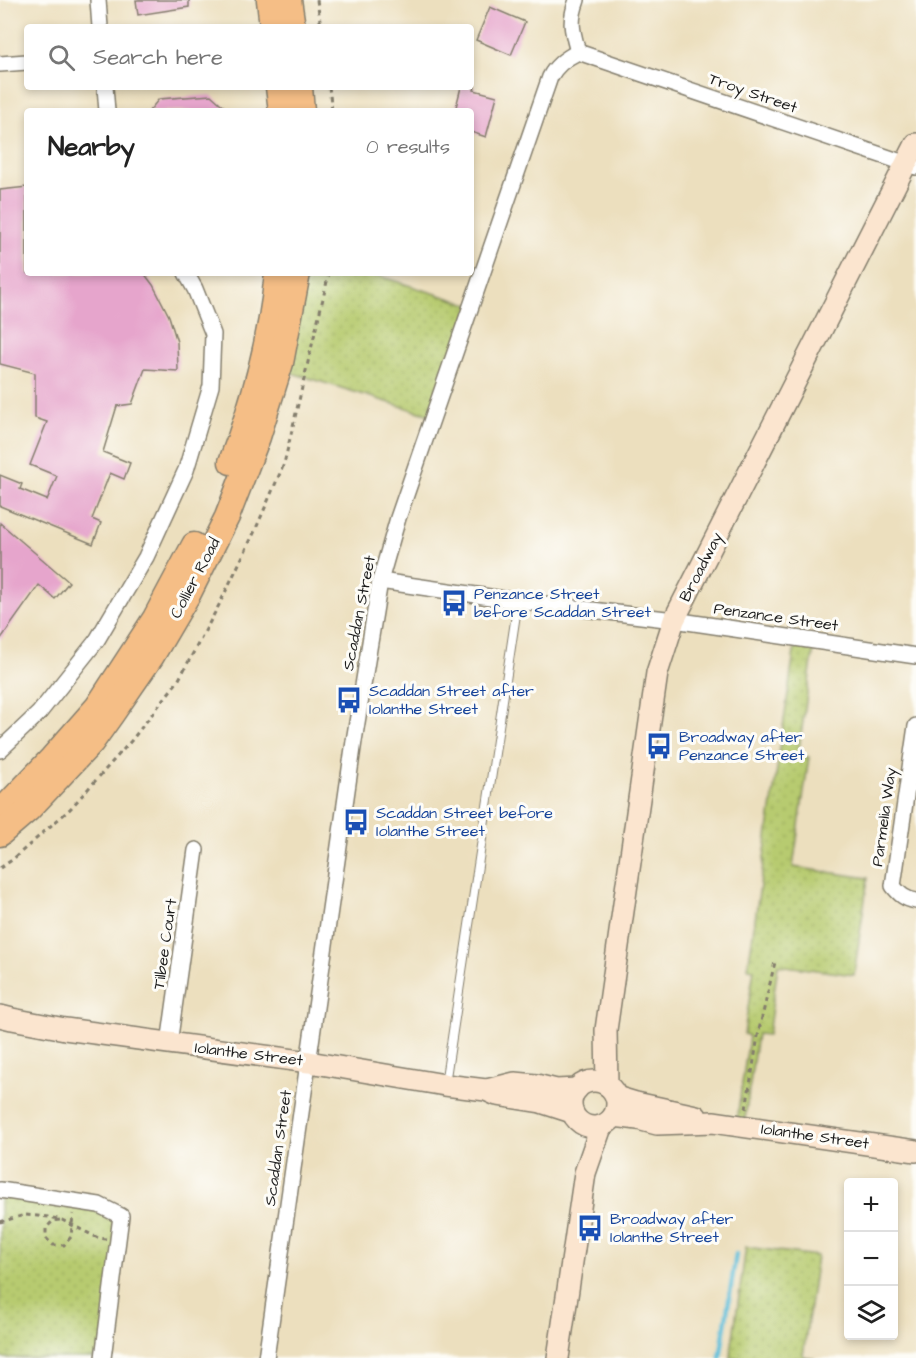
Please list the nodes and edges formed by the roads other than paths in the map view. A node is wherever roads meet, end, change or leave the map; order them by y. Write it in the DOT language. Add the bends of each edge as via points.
graph roads {
  1 [pos="98,0"];
  2 [pos="269,0"];
  3 [pos="289,0"];
  4 [pos="577,0"];
  5 [pos="100,24"];
  6 [pos="272,24"];
  7 [pos="293,24"];
  8 [pos="578,52"];
  9 [pos="24,62"];
  10 [pos="0,64"];
  11 [pos="105,90"];
  12 [pos="278,90"];
  13 [pos="300,90"];
  14 [pos="107,108"];
  15 [pos="281,108"];
  16 [pos="302,108"];
  17 [pos="916,144"];
  18 [pos="911,165"];
  19 [pos="188,276"];
  20 [pos="277,276"];
  21 [pos="297,276"];
  22 [pos="380,581"];
  23 [pos="518,602"];
  24 [pos="674,620"];
  25 [pos="916,656"];
  26 [pos="916,726"];
  27 [pos="0,750"];
  28 [pos="0,810"];
  29 [pos="0,834"];
  30 [pos="196,850"];
  31 [pos="916,901"];
  32 [pos="4,1018"];
  33 [pos="169,1044"];
  34 [pos="309,1062"];
  35 [pos="445,1085"];
  36 [pos="594,1104"];
  37 [pos="916,1151"];
  38 [pos="0,1190"];
  39 [pos="103,1358"];
  40 [pos="266,1358"];
  41 [pos="558,1358"];
  1 -- 5 [label="street"];
  2 -- 6 [label="main road"];
  3 -- 7 [label="main road"];
  4 -- 8 [label="street" via="572,23"];
  8 -- 18 [label="street, Troy Street"];
  8 -- 22 [label="street, Scaddan Street" via="560,63 550,77"];
  9 -- 10 [label="street"];
  11 -- 14 [label="street"];
  12 -- 15 [label="main road"];
  13 -- 16 [label="main road"];
  17 -- 18 [label="street, Broadway"];
  18 -- 24 [label="street, Broadway"];
  19 -- 27 [label="street" via="213,334 211,386 186,470 146,557 97,640 39,713"];
  20 -- 28 [label="main road, Collier Road" via="263,362 242,434 220,493 187,561 97,706"];
  21 -- 29 [label="main road, Collier Road" via="281,363 258,437 227,518 189,593 152,656 92,742"];
  22 -- 23 [label="street, Penzance Street"];
  22 -- 34 [label="street, Scaddan Street"];
  23 -- 24 [label="street, Penzance Street"];
  23 -- 35 [label="lane"];
  24 -- 25 [label="street, Penzance Street"];
  24 -- 36 [label="street, Broadway" via="657,672"];
  26 -- 31 [label="street, Parmelia Way" via="893,886 907,899"];
  30 -- 33 [label="street, Tilbee Court"];
  32 -- 33 [label="street, Iolanthe Street"];
  33 -- 34 [label="street, Iolanthe Street"];
  34 -- 35 [label="street, Iolanthe Street"];
  34 -- 40 [label="street, Scaddan Street"];
  35 -- 36 [label="street, Iolanthe Street" via="541,1102"];
  36 -- 37 [label="street, Iolanthe Street" via="648,1106 713,1122"];
  36 -- 41 [label="street, Broadway"];
  38 -- 39 [label="street" via="99,1205 121,1216"];
}
